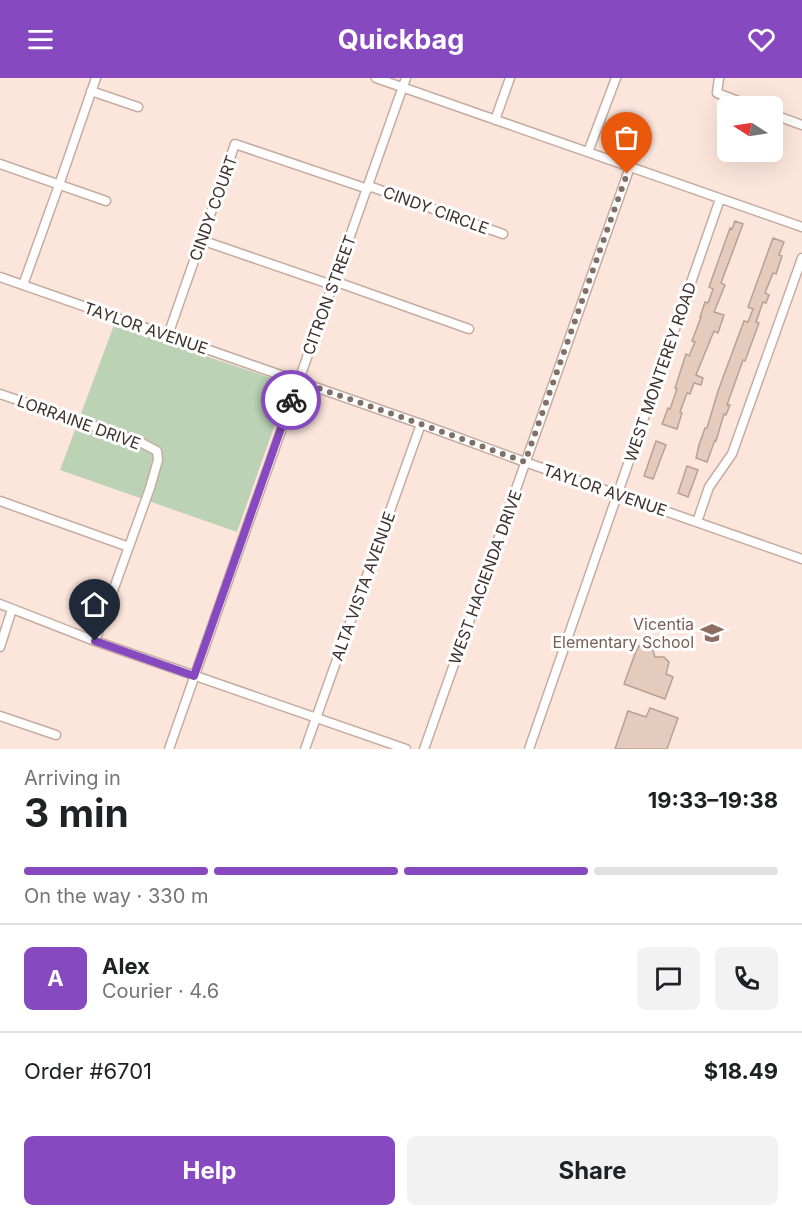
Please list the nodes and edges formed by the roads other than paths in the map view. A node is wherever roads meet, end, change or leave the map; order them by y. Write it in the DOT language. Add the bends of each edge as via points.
graph roads {
  1 [pos="96,78"];
  2 [pos="376,78"];
  3 [pos="406,78"];
  4 [pos="510,78"];
  5 [pos="616,78"];
  6 [pos="719,78"];
  7 [pos="402,87"];
  8 [pos="91,91"];
  9 [pos="725,96"];
  10 [pos="138,107"];
  11 [pos="783,118"];
  12 [pos="495,120"];
  13 [pos="802,125"];
  14 [pos="588,152"];
  15 [pos="0,164"];
  16 [pos="630,167"];
  17 [pos="59,185"];
  18 [pos="368,188"];
  19 [pos="720,198"];
  20 [pos="106,201"];
  21 [pos="802,227"];
  22 [pos="503,234"];
  23 [pos="201,240"];
  24 [pos="802,258"];
  25 [pos="0,277"];
  26 [pos="333,283"];
  27 [pos="22,285"];
  28 [pos="469,329"];
  29 [pos="168,335"];
  30 [pos="298,381"];
  31 [pos="0,394"];
  32 [pos="421,424"];
  33 [pos="525,462"];
  34 [pos="617,494"];
  35 [pos="0,501"];
  36 [pos="697,522"];
  37 [pos="129,547"];
  38 [pos="801,556"];
  39 [pos="0,604"];
  40 [pos="12,609"];
  41 [pos="95,641"];
  42 [pos="0,647"];
  43 [pos="194,676"];
  44 [pos="0,716"];
  45 [pos="316,717"];
  46 [pos="56,735"];
  47 [pos="169,749"];
  48 [pos="305,749"];
  49 [pos="406,749"];
  50 [pos="424,749"];
  51 [pos="529,749"];
  1 -- 8 [label="street"];
  2 -- 7 [label="street"];
  3 -- 7 [label="street, CITRON STREET"];
  4 -- 12 [label="street"];
  5 -- 14 [label="street"];
  6 -- 9 [label="street" via="717,93"];
  7 -- 12 [label="street"];
  7 -- 18 [label="street, CITRON STREET"];
  8 -- 10 [label="street"];
  8 -- 17 [label="street"];
  11 -- 13 [label="street"];
  12 -- 14 [label="street"];
  14 -- 16 [label="street"];
  15 -- 17 [label="street"];
  16 -- 19 [label="street"];
  16 -- 33 [label="street, WEST HACIENDA DRIVE"];
  17 -- 20 [label="street"];
  17 -- 27 [label="street"];
  18 -- 22 [label="street, CINDY CIRCLE"];
  18 -- 23 [label="street, CINDY COURT" via="235,144"];
  18 -- 26 [label="street, CITRON STREET"];
  19 -- 21 [label="street"];
  19 -- 34 [label="street, WEST MONTEREY ROAD"];
  23 -- 26 [label="street"];
  23 -- 29 [label="street, CINDY COURT"];
  24 -- 36 [label="street" via="732,454 709,487"];
  25 -- 27 [label="street, TAYLOR AVENUE"];
  26 -- 28 [label="street"];
  26 -- 30 [label="street, CITRON STREET"];
  27 -- 29 [label="street, TAYLOR AVENUE"];
  29 -- 30 [label="street, TAYLOR AVENUE"];
  30 -- 32 [label="street, TAYLOR AVENUE"];
  30 -- 43 [label="street, CITRON STREET"];
  31 -- 37 [label="street, LORRAINE DRIVE" via="157,451 150,488"];
  32 -- 33 [label="street, TAYLOR AVENUE"];
  32 -- 45 [label="street, ALTA VISTA AVENUE"];
  33 -- 34 [label="street, TAYLOR AVENUE"];
  33 -- 50 [label="street, WEST HACIENDA DRIVE"];
  34 -- 36 [label="street, TAYLOR AVENUE"];
  34 -- 51 [label="street, WEST MONTEREY ROAD"];
  35 -- 37 [label="street"];
  36 -- 38 [label="street, TAYLOR AVENUE"];
  37 -- 41 [label="street"];
  39 -- 40 [label="street"];
  40 -- 41 [label="street"];
  40 -- 42 [label="street"];
  41 -- 43 [label="street"];
  43 -- 45 [label="street"];
  43 -- 47 [label="street, CITRON STREET"];
  44 -- 46 [label="street"];
  45 -- 48 [label="street, ALTA VISTA AVENUE"];
  45 -- 49 [label="street"];
}
